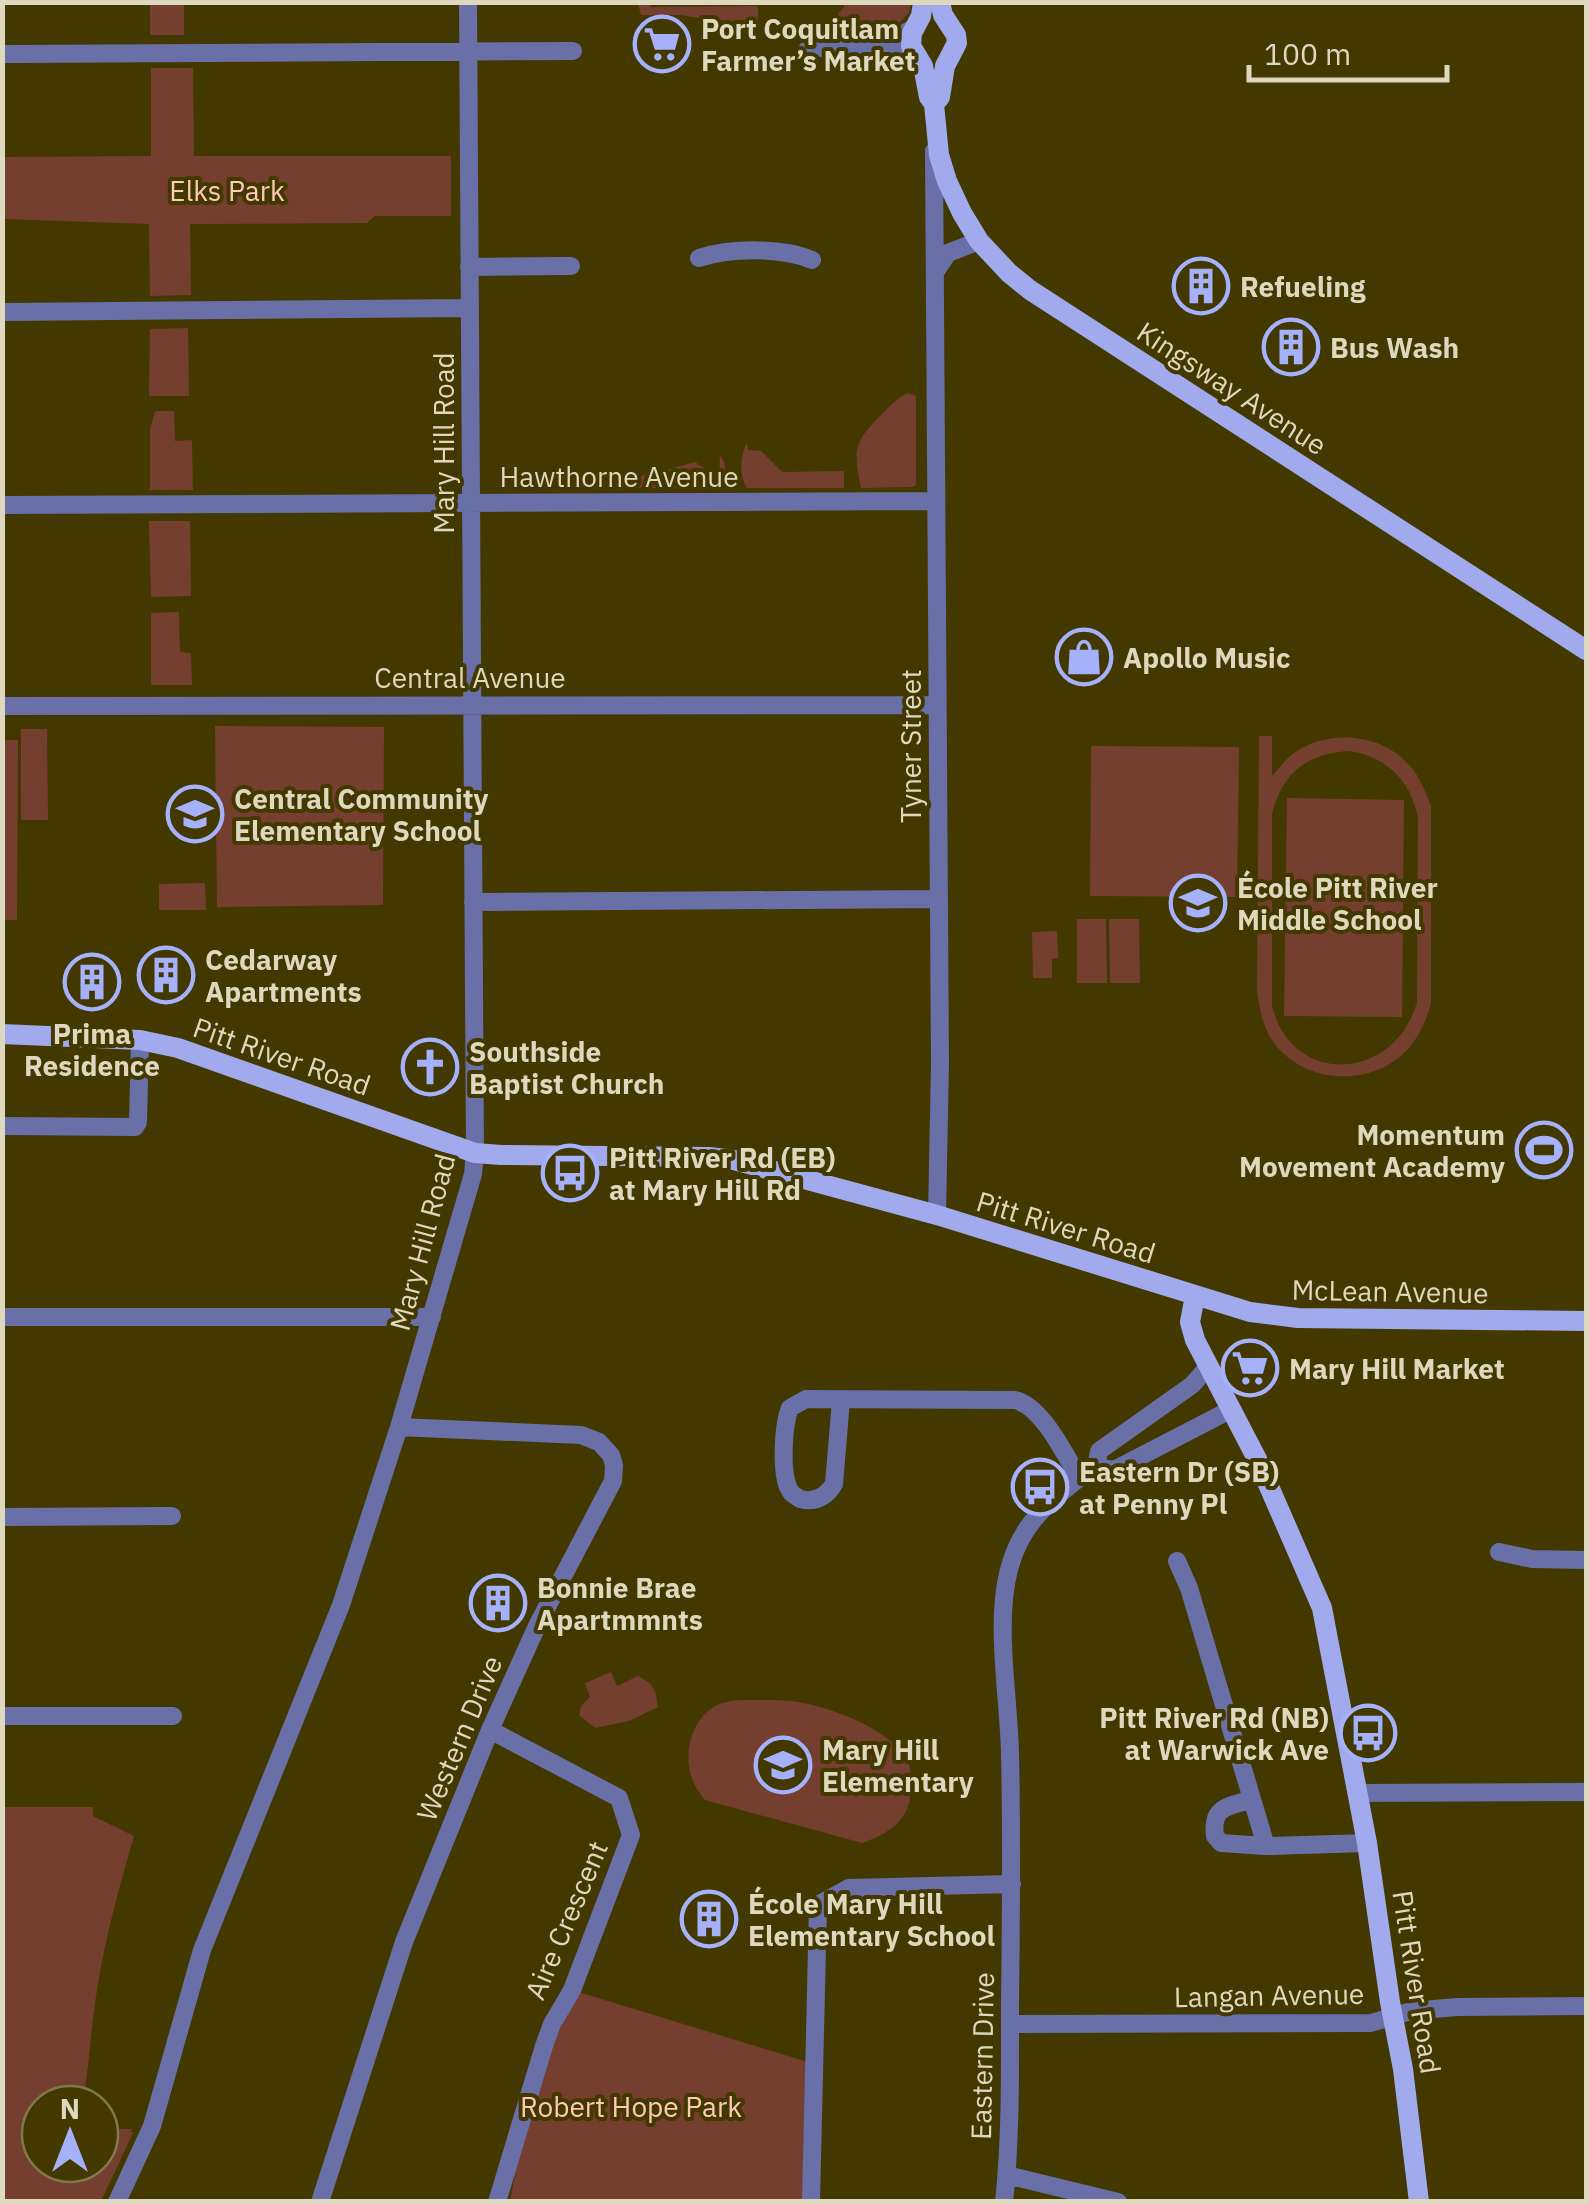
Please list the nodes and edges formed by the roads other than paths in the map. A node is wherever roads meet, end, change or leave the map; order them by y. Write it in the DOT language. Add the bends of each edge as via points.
graph roads {
  1 [pos="468,2"];
  2 [pos="924,2"];
  3 [pos="940,2"];
  4 [pos="948,23"];
  5 [pos="917,26"];
  6 [pos="808,48"];
  7 [pos="848,48"];
  8 [pos="574,50"];
  9 [pos="468,51"];
  10 [pos="2,54"];
  11 [pos="950,58"];
  12 [pos="919,59"];
  13 [pos="934,104"];
  14 [pos="980,241"];
  15 [pos="699,258"];
  16 [pos="812,260"];
  17 [pos="571,266"];
  18 [pos="469,267"];
  19 [pos="934,276"];
  20 [pos="470,308"];
  21 [pos="2,312"];
  22 [pos="936,501"];
  23 [pos="471,504"];
  24 [pos="2,505"];
  25 [pos="1586,650"];
  26 [pos="937,705"];
  27 [pos="2,706"];
  28 [pos="472,706"];
  29 [pos="937,899"];
  30 [pos="473,902"];
  31 [pos="2,1034"];
  32 [pos="140,1040"];
  33 [pos="2,1126"];
  34 [pos="475,1153"];
  35 [pos="936,1215"];
  36 [pos="1194,1296"];
  37 [pos="2,1317"];
  38 [pos="432,1318"];
  39 [pos="1586,1321"];
  40 [pos="1208,1367"];
  41 [pos="841,1400"];
  42 [pos="1230,1410"];
  43 [pos="399,1427"];
  44 [pos="1088,1473"];
  45 [pos="172,1516"];
  46 [pos="2,1517"];
  47 [pos="1498,1552"];
  48 [pos="1586,1560"];
  49 [pos="1177,1561"];
  50 [pos="2,1716"];
  51 [pos="173,1716"];
  52 [pos="490,1730"];
  53 [pos="1586,1792"];
  54 [pos="1358,1793"];
  55 [pos="1252,1799"];
  56 [pos="1367,1843"];
  57 [pos="1266,1846"];
  58 [pos="1012,1884"];
  59 [pos="1586,2006"];
  60 [pos="1393,2018"];
  61 [pos="1010,2024"];
  62 [pos="1007,2175"];
  63 [pos="117,2202"];
  64 [pos="320,2202"];
  65 [pos="496,2202"];
  66 [pos="811,2202"];
  67 [pos="1004,2202"];
  68 [pos="1118,2202"];
  69 [pos="1419,2202"];
  1 -- 9 [label="street, Mary Hill Road"];
  2 -- 5 [label="main road, Kingsway Avenue"];
  3 -- 4 [label="main road, Kingsway Avenue"];
  4 -- 5 [label="main road" via="933,18"];
  4 -- 11 [label="main road, Kingsway Avenue" via="957,43"];
  5 -- 7 [label="street"];
  5 -- 12 [label="main road, Kingsway Avenue" via="911,46"];
  6 -- 7 [label="street"];
  7 -- 12 [label="street"];
  8 -- 9 [label="street"];
  9 -- 10 [label="street"];
  9 -- 18 [label="street, Mary Hill Road"];
  11 -- 12 [label="main road" via="934,64"];
  11 -- 13 [label="main road, Kingsway Avenue"];
  12 -- 13 [label="main road, Kingsway Avenue"];
  13 -- 14 [label="main road, Kingsway Avenue" via="947,181"];
  13 -- 19 [label="street, Tyner Street"];
  14 -- 19 [label="street" via="948,252"];
  14 -- 25 [label="main road, Kingsway Avenue" via="1030,290"];
  15 -- 16 [label="street" via="768,252"];
  17 -- 18 [label="street"];
  18 -- 20 [label="street, Mary Hill Road"];
  19 -- 22 [label="street, Tyner Street"];
  20 -- 21 [label="street"];
  20 -- 23 [label="street, Mary Hill Road"];
  22 -- 23 [label="street, Hawthorne Avenue"];
  22 -- 26 [label="street, Tyner Street"];
  23 -- 24 [label="street, Hawthorne Avenue"];
  23 -- 28 [label="street, Mary Hill Road"];
  26 -- 28 [label="street, Central Avenue"];
  26 -- 29 [label="street, Tyner Street"];
  27 -- 28 [label="street, Central Avenue"];
  28 -- 30 [label="street, Mary Hill Road"];
  29 -- 30 [label="street"];
  29 -- 35 [label="street, Tyner Street"];
  30 -- 34 [label="street, Mary Hill Road"];
  31 -- 32 [label="main road, Pitt River Road"];
  32 -- 33 [label="street" via="135,1127"];
  32 -- 34 [label="main road, Pitt River Road"];
  34 -- 35 [label="main road, Pitt River Road" via="734,1160"];
  34 -- 38 [label="street, Mary Hill Road"];
  35 -- 36 [label="main road, Pitt River Road"];
  36 -- 39 [label="main road, McLean Avenue" via="1298,1318"];
  36 -- 40 [label="main road, Pitt River Road" via="1190,1327"];
  37 -- 38 [label="street"];
  38 -- 43 [label="street, Mary Hill Road"];
  40 -- 42 [label="main road, Pitt River Road"];
  40 -- 44 [label="street, Eastern Drive" via="1100,1450"];
  41 -- 41 [label="street" via="834,1484 818,1499 800,1500 785,1476 787,1416 806,1399"];
  41 -- 44 [label="street" via="1024,1402"];
  42 -- 44 [label="street, Eastern Drive" via="1114,1470"];
  42 -- 54 [label="main road, Pitt River Road" via="1322,1608"];
  43 -- 52 [label="street, Western Drive" via="581,1435 604,1446 613,1460 608,1494"];
  43 -- 63 [label="street, Mary Hill Road" via="340,1605 202,1950 152,2126"];
  44 -- 58 [label="street, Eastern Drive" via="1027,1527 1006,1579"];
  45 -- 46 [label="street"];
  47 -- 48 [label="street"];
  49 -- 55 [label="street"];
  50 -- 51 [label="street"];
  52 -- 64 [label="street, Western Drive" via="404,1942"];
  52 -- 65 [label="street, Aire Crescent" via="620,1798 631,1835 572,1990 552,2024"];
  53 -- 54 [label="street"];
  54 -- 56 [label="main road, Pitt River Road"];
  55 -- 57 [label="street"];
  55 -- 57 [label="street" via="1220,1810 1215,1836"];
  56 -- 57 [label="street"];
  56 -- 60 [label="main road, Pitt River Road"];
  58 -- 61 [label="street, Eastern Drive"];
  58 -- 66 [label="street" via="849,1888 818,1905"];
  59 -- 60 [label="street, Langan Avenue" via="1456,2007"];
  60 -- 61 [label="street, Langan Avenue"];
  60 -- 69 [label="main road, Pitt River Road"];
  61 -- 62 [label="street, Eastern Drive"];
  62 -- 67 [label="street, Eastern Drive"];
  62 -- 68 [label="street"];
}
